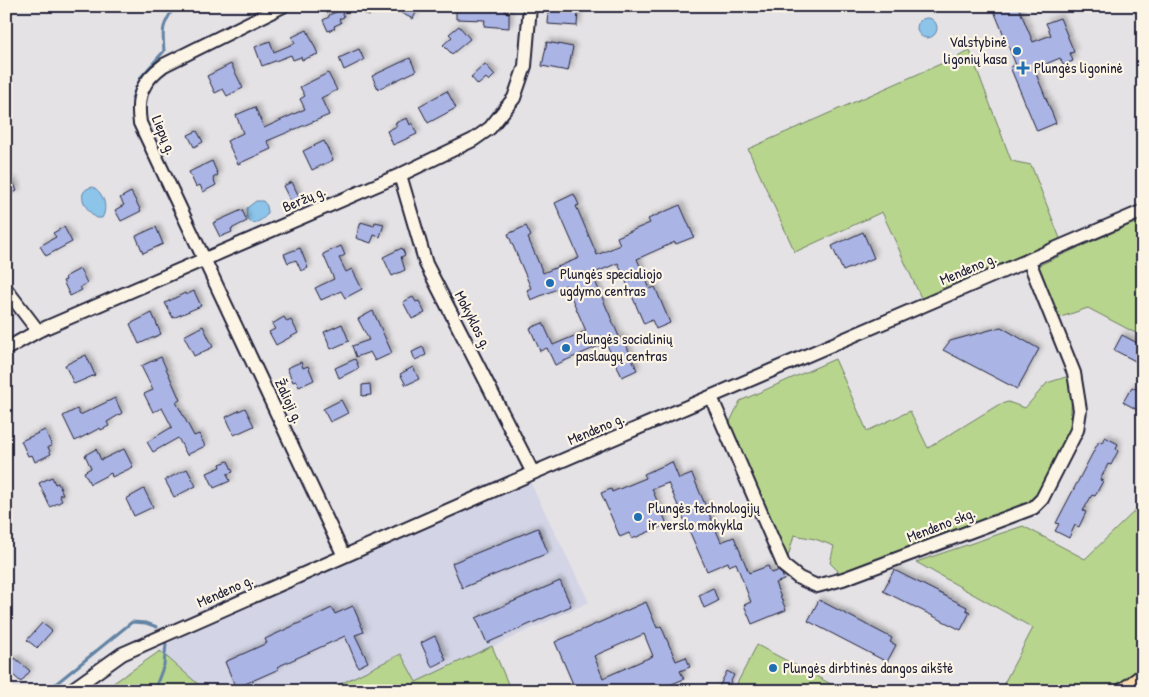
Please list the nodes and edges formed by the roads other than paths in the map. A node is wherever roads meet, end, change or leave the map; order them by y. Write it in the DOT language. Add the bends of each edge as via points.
graph roads {
  1 [pos="283,6"];
  2 [pos="530,6"];
  3 [pos="400,176"];
  4 [pos="1143,211"];
  5 [pos="204,260"];
  6 [pos="1029,261"];
  7 [pos="6,289"];
  8 [pos="38,331"];
  9 [pos="6,349"];
  10 [pos="711,397"];
  11 [pos="533,473"];
  12 [pos="344,556"];
  13 [pos="1143,677"];
  14 [pos="70,691"];
  15 [pos="1124,691"];
  1 -- 5 [label="street, Liepų g." via="164,65 151,74 138,100 140,123"];
  2 -- 3 [label="street, Beržų g." via="525,66 514,98 490,128 473,140"];
  3 -- 5 [label="street, Beržų g."];
  3 -- 11 [label="street, Mokyklos g." via="426,264"];
  4 -- 6 [label="street, Mendeno g."];
  5 -- 8 [label="street, Beržų g."];
  5 -- 12 [label="street, Žalioji g."];
  6 -- 10 [label="street, Mendeno g."];
  6 -- 10 [label="street, Mendeno skg." via="1074,373 1080,410 1077,430 1042,499 1033,508 843,580 817,586 784,566"];
  7 -- 8 [label="street"];
  8 -- 9 [label="street, Beržų g."];
  10 -- 11 [label="street, Mendeno g."];
  11 -- 12 [label="street, Mendeno g."];
  12 -- 14 [label="street, Mendeno g." via="122,654"];
  13 -- 15 [label="main road"];
}
